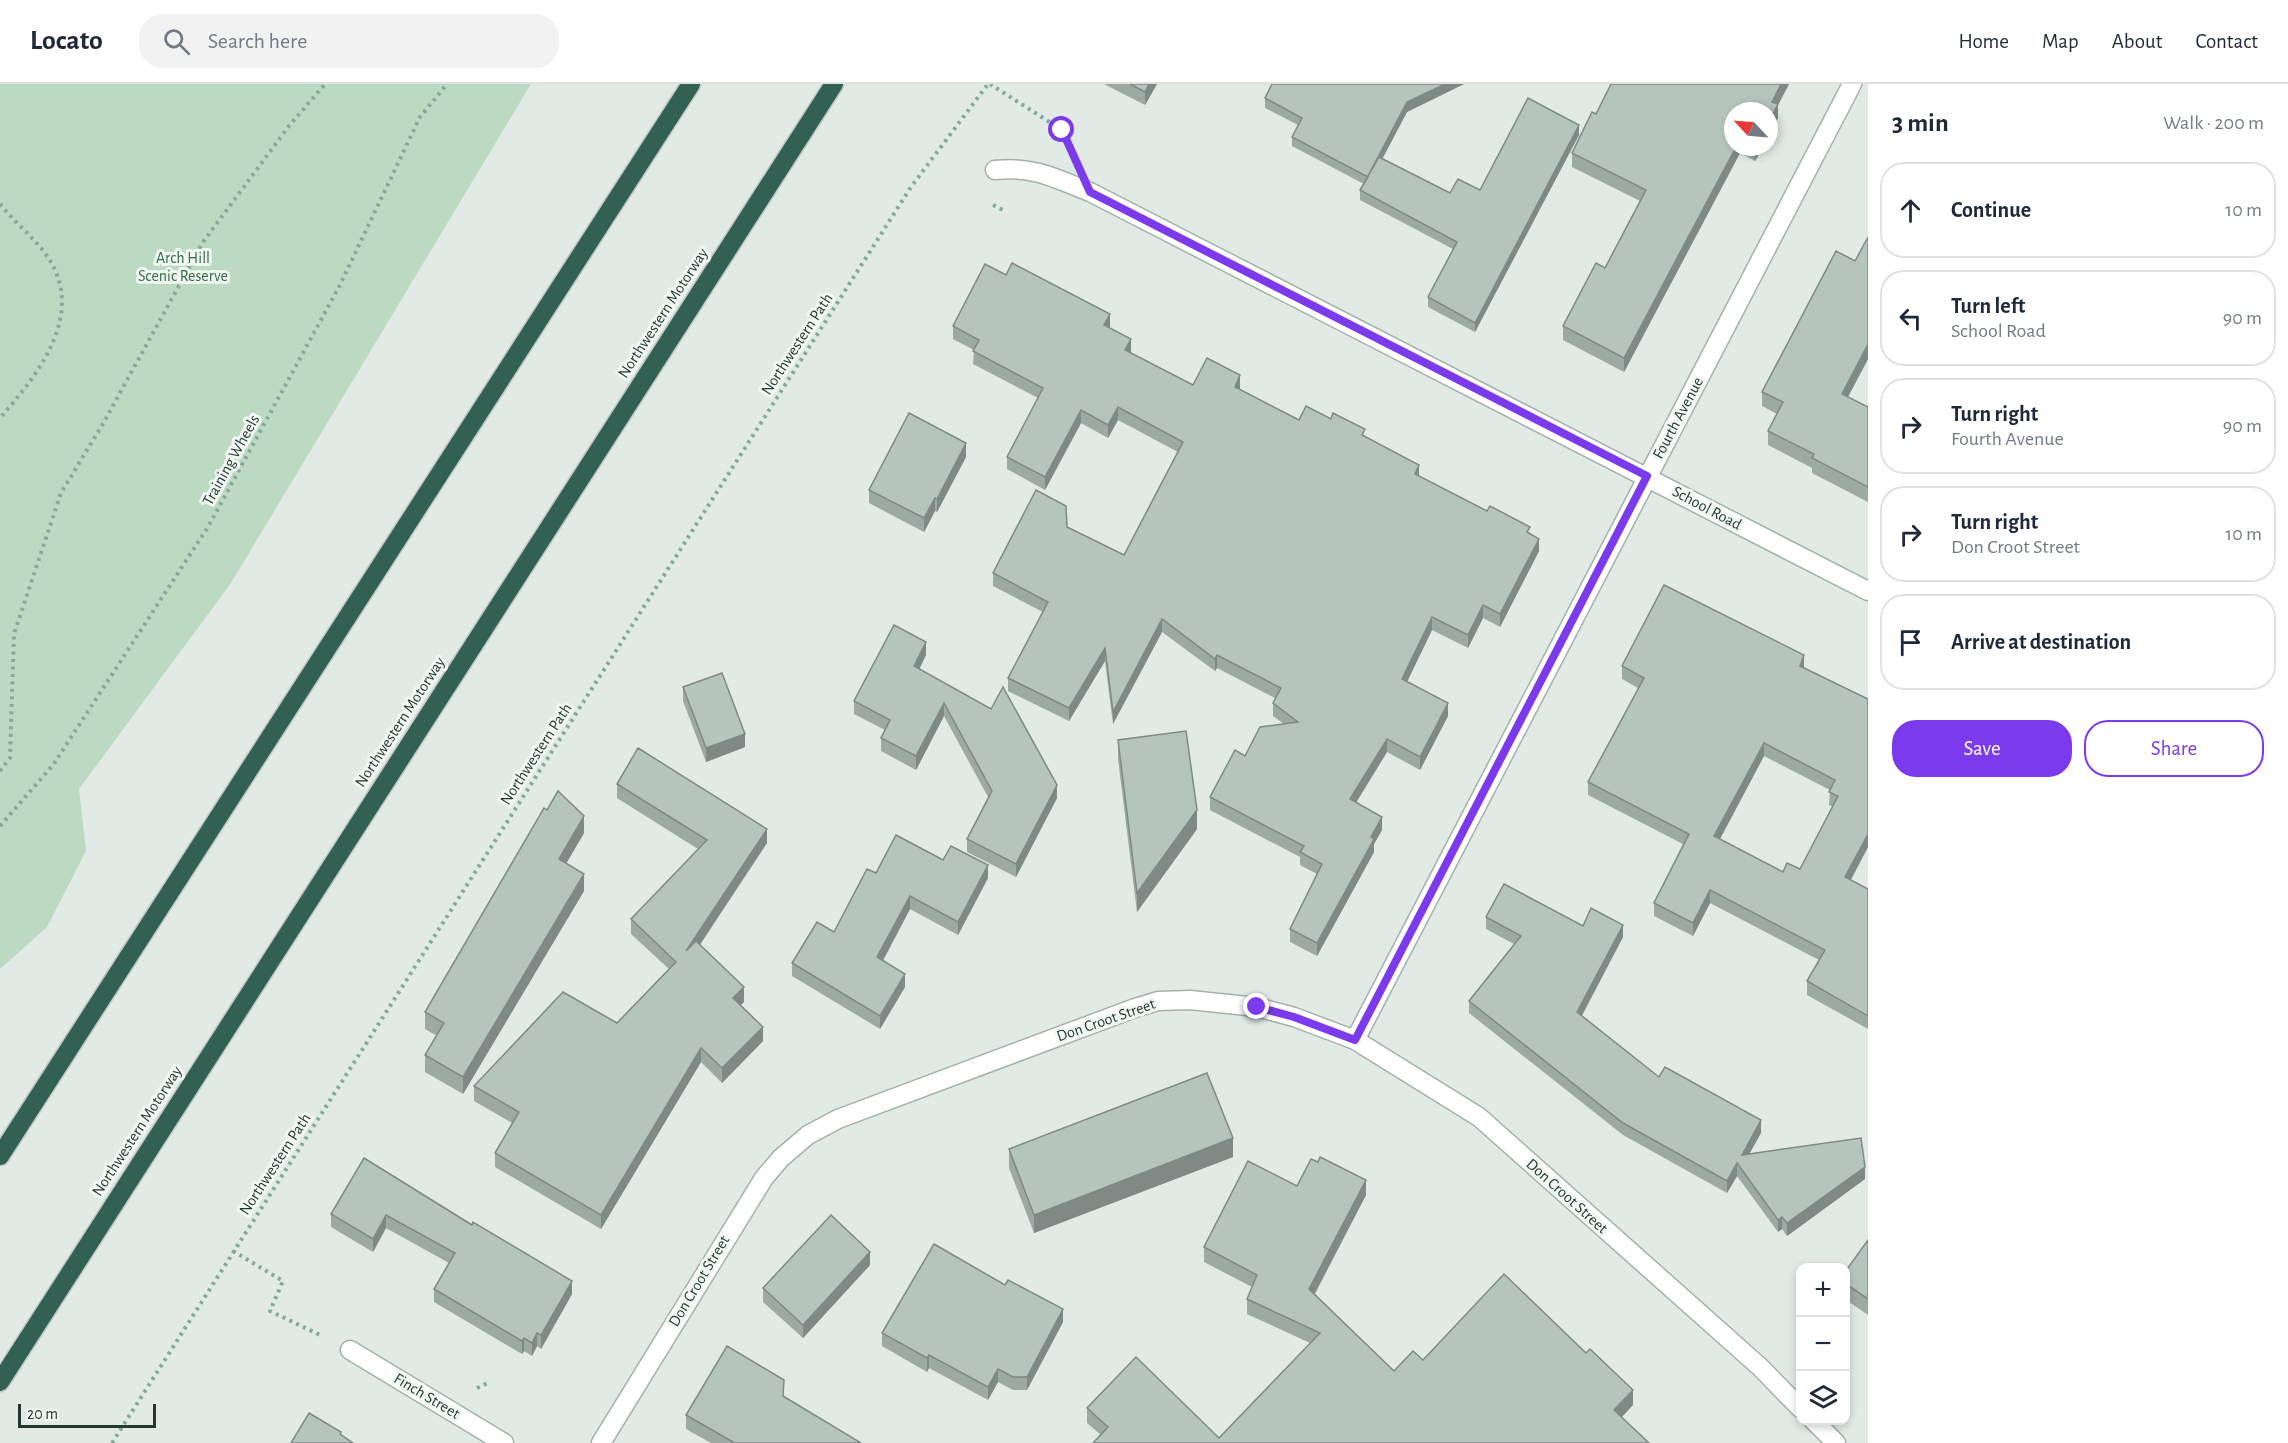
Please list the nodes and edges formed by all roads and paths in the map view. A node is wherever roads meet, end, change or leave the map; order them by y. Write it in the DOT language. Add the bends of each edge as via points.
graph roads {
  1 [pos="326,84"];
  2 [pos="447,84"];
  3 [pos="691,84"];
  4 [pos="834,84"];
  5 [pos="989,84"];
  6 [pos="1852,84"];
  7 [pos="995,170"];
  8 [pos="1090,192"];
  9 [pos="0,204"];
  10 [pos="0,418"];
  11 [pos="1647,476"];
  12 [pos="1868,591"];
  13 [pos="0,771"];
  14 [pos="0,826"];
  15 [pos="1355,1040"];
  16 [pos="0,1156"];
  17 [pos="234,1251"];
  18 [pos="350,1350"];
  19 [pos="0,1382"];
  20 [pos="1796,1404"];
  21 [pos="1818,1425"];
  22 [pos="112,1443"];
  23 [pos="504,1443"];
  24 [pos="601,1443"];
  25 [pos="1836,1443"];
  1 -- 13 [label="path" via="289,126 203,242 61,493 14,634 10,758"];
  2 -- 14 [label="path, Training Wheels" via="420,117 340,285 208,527 53,765"];
  3 -- 16 [label="highway"];
  4 -- 19 [label="highway, Northwestern Motorway"];
  5 -- 8 [label="path" via="1062,130"];
  5 -- 17 [label="path, Northwestern Path" via="905,197"];
  6 -- 11 [label="street, Fourth Avenue"];
  7 -- 8 [label="street, School Road" via="1020,168 1046,174"];
  8 -- 11 [label="street, School Road"];
  9 -- 10 [label="path" via="42,249 59,278 61,308 56,342 30,384"];
  11 -- 12 [label="street, School Road"];
  11 -- 15 [label="street, Fourth Avenue"];
  15 -- 20 [label="street, Don Croot Street" via="1479,1117 1760,1367"];
  15 -- 24 [label="street, Don Croot Street" via="1257,1007 1158,1001 838,1119 808,1135 764,1178"];
  17 -- 18 [label="path" via="283,1281 270,1311"];
  17 -- 22 [label="path, Northwestern Path"];
  18 -- 23 [label="street, Finch Street"];
  21 -- 25 [label="street"];
}
